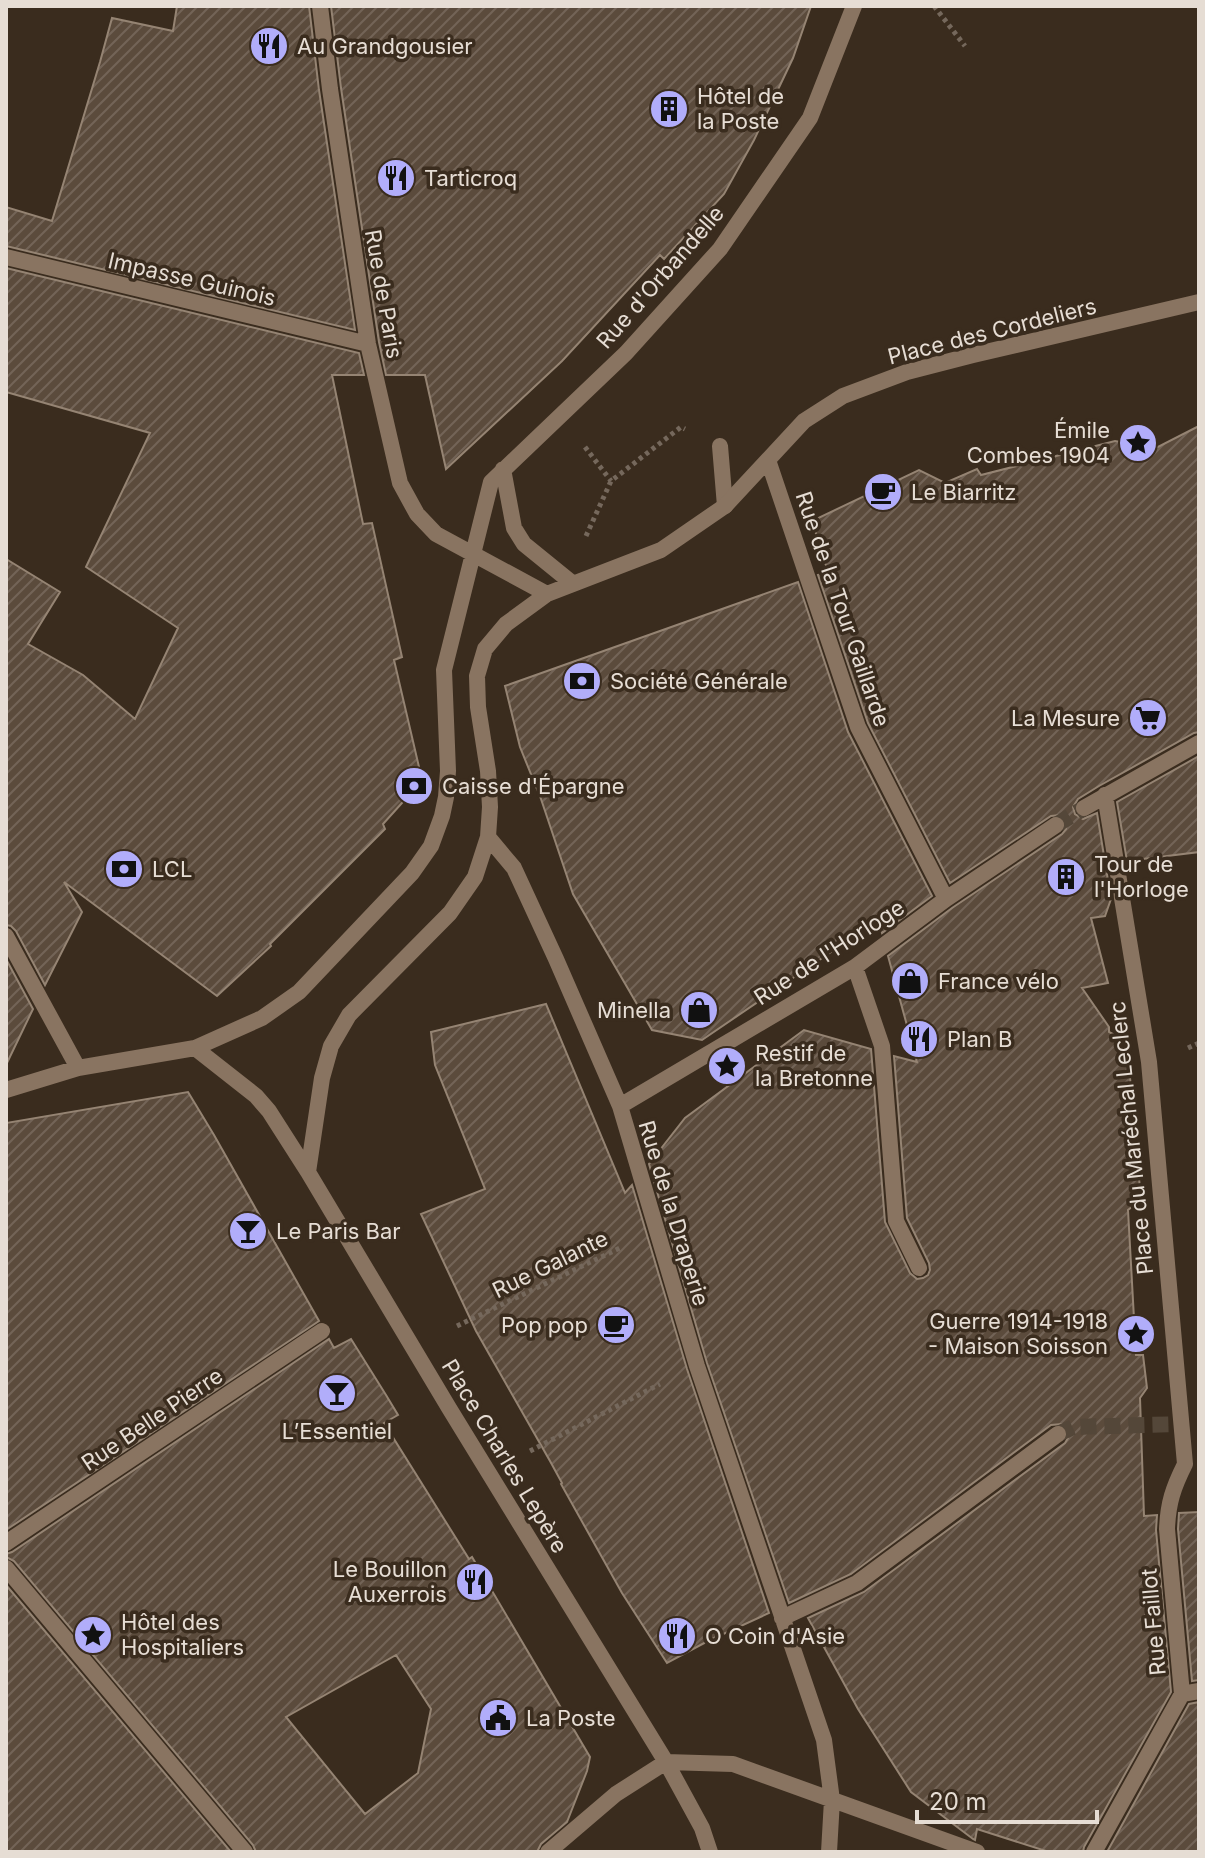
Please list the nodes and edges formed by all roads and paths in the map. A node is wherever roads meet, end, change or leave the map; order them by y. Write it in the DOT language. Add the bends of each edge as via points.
graph roads {
  1 [pos="320,6"];
  2 [pos="854,6"];
  3 [pos="934,6"];
  4 [pos="965,46"];
  5 [pos="6,257"];
  6 [pos="1199,302"];
  7 [pos="368,344"];
  8 [pos="720,446"];
  9 [pos="768,460"];
  10 [pos="503,469"];
  11 [pos="725,506"];
  12 [pos="473,555"];
  13 [pos="572,583"];
  14 [pos="547,594"];
  15 [pos="1199,743"];
  16 [pos="1105,795"];
  17 [pos="1084,808"];
  18 [pos="1056,825"];
  19 [pos="488,837"];
  20 [pos="946,899"];
  21 [pos="6,936"];
  22 [pos="855,967"];
  23 [pos="195,1048"];
  24 [pos="78,1068"];
  25 [pos="6,1090"];
  26 [pos="620,1106"];
  27 [pos="308,1172"];
  28 [pos="657,1230"];
  29 [pos="919,1268"];
  30 [pos="457,1326"];
  31 [pos="322,1331"];
  32 [pos="697,1366"];
  33 [pos="1058,1434"];
  34 [pos="530,1451"];
  35 [pos="1192,1464"];
  36 [pos="6,1543"];
  37 [pos="6,1568"];
  38 [pos="782,1618"];
  39 [pos="1199,1691"];
  40 [pos="1182,1694"];
  41 [pos="666,1762"];
  42 [pos="832,1800"];
  43 [pos="245,1852"];
  44 [pos="548,1852"];
  45 [pos="710,1852"];
  46 [pos="829,1852"];
  47 [pos="977,1852"];
  48 [pos="1094,1852"];
  1 -- 7 [label="street, Rue de Paris"];
  2 -- 10 [label="street, Rue d'Orbandelle" via="810,118 720,249 626,353"];
  3 -- 4 [label="path"];
  5 -- 7 [label="street, Impasse Guinois"];
  6 -- 9 [label="street, Place des Cordeliers" via="907,372 843,396 804,421"];
  7 -- 12 [label="street, Rue de Paris" via="400,483 436,534"];
  8 -- 11 [label="street"];
  8 -- 13 [label="path" via="681,427 611,481 576,558"];
  9 -- 11 [label="street, Place des Cordeliers"];
  9 -- 20 [label="street, Rue de la Tour Gaillarde" via="858,727"];
  10 -- 12 [label="street, Rue d'Orbandelle" via="491,482"];
  10 -- 13 [label="street" via="514,528 524,544"];
  11 -- 13 [label="street, Place des Cordeliers" via="661,550"];
  12 -- 14 [label="street, Rue de Paris"];
  12 -- 23 [label="street" via="444,670 448,771 442,816 431,846 412,873 299,992 262,1018"];
  13 -- 14 [label="street, Place des Cordeliers"];
  14 -- 19 [label="street" via="506,624 485,649 477,676 488,771"];
  15 -- 16 [label="street"];
  16 -- 17 [label="street"];
  16 -- 35 [label="street, Place du Maréchal Leclerc" via="1149,1062"];
  18 -- 20 [label="street, Rue de l'Horloge"];
  19 -- 26 [label="street, Rue de la Draperie" via="514,868"];
  19 -- 27 [label="street" via="475,877 450,913 349,1015 331,1046"];
  20 -- 22 [label="street, Rue de l'Horloge"];
  21 -- 24 [label="street"];
  22 -- 26 [label="street, Rue de l'Horloge"];
  22 -- 29 [label="street" via="882,1046 896,1221"];
  23 -- 24 [label="street"];
  23 -- 27 [label="street, Place Charles Lepère" via="256,1096"];
  24 -- 25 [label="street"];
  26 -- 28 [label="street, Rue de la Draperie"];
  27 -- 41 [label="street, Place Charles Lepère"];
  28 -- 30 [label="path, Rue Galante"];
  28 -- 32 [label="street, Rue de la Draperie"];
  31 -- 36 [label="street, Rue Belle Pierre"];
  32 -- 34 [label="path"];
  32 -- 38 [label="street, Rue de la Draperie"];
  33 -- 38 [label="street" via="857,1583"];
  35 -- 40 [label="street, Rue Faillot" via="1173,1487 1167,1529"];
  37 -- 43 [label="street"];
  38 -- 42 [label="street, Rue de la Draperie" via="824,1740"];
  39 -- 40 [label="street"];
  40 -- 48 [label="street, Rue Faillot"];
  41 -- 42 [label="street" via="733,1764"];
  41 -- 44 [label="street" via="616,1794"];
  41 -- 45 [label="street, Place Charles Lepère"];
  42 -- 46 [label="street, Rue de la Draperie"];
  42 -- 47 [label="street"];
}
